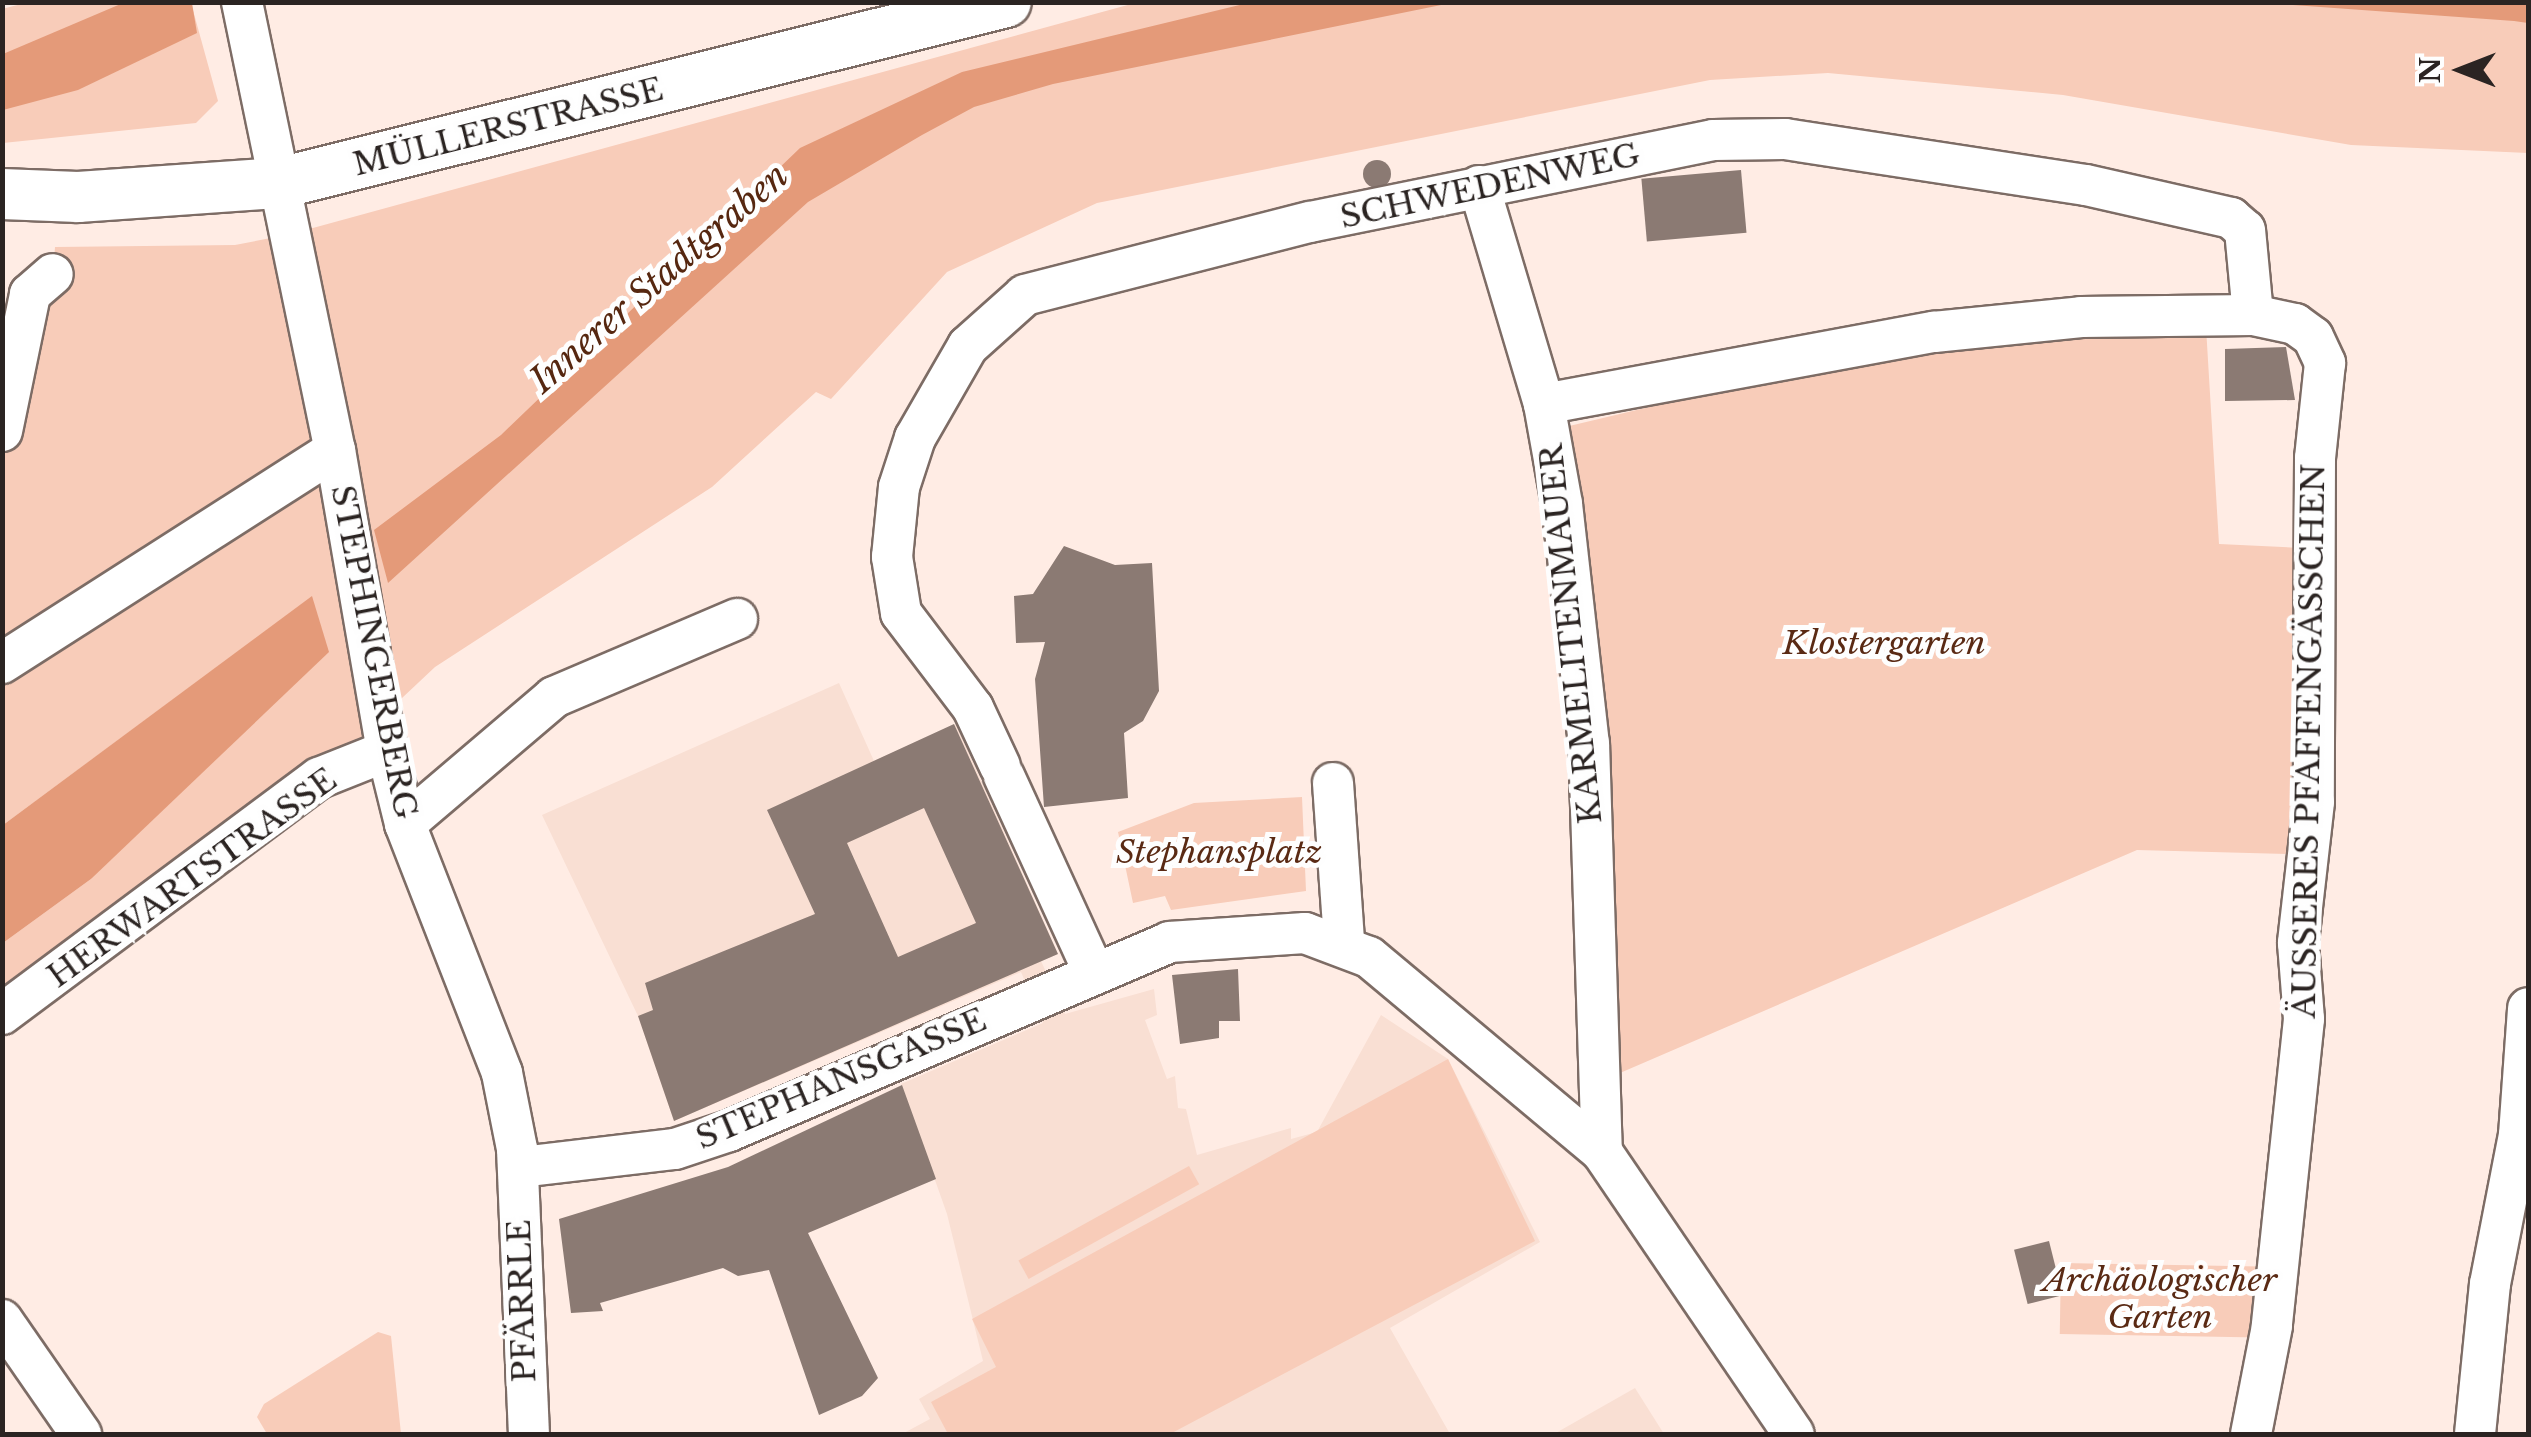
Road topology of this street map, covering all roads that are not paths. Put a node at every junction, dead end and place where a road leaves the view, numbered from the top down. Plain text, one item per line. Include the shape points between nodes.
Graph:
1 (1006, 2) edge
2 (243, 7) edge
3 (280, 182) junction
4 (1479, 186) junction
5 (2, 194) edge
6 (54, 274) dead end
7 (2253, 315) junction
8 (1544, 404) junction
9 (2, 430) edge
10 (335, 450) junction
11 (737, 619) dead end
12 (2, 664) edge
13 (386, 751) junction
14 (1333, 783) dead end
15 (406, 824) junction
16 (1344, 942) junction
17 (1094, 973) junction
18 (2528, 1008) edge
19 (2, 1014) edge
20 (1602, 1152) junction
21 (521, 1168) junction
22 (2, 1320) edge
23 (81, 1434) edge
24 (530, 1434) edge
25 (1794, 1434) edge
26 (2252, 1434) edge
27 (2475, 1434) edge

1 - 3 street, MÜLLERSTRASSE
2 - 3 street, STEPHINGERBERG
3 - 5 street, MÜLLERSTRASSE via 98,196
3 - 10 street, STEPHINGERBERG
4 - 7 street, SCHWEDENWEG via 1713,140 1786,139 2086,184 2232,218 2246,230
4 - 8 street, KARMELITENMAUER
4 - 17 street, SCHWEDENWEG via 1025,295 968,346 916,438 894,526 901,614 974,708
6 - 9 street via 30,294
7 - 8 street, ÄUSSERES PFAFFENGÄSSCHEN via 2081,317 1934,332
7 - 26 street, ÄUSSERES PFAFFENGÄSSCHEN via 2296,324 2313,337 2325,364 2315,458 2312,835 2298,943 2304,1019 2272,1326
8 - 20 street, KARMELITENMAUER via 1589,743
10 - 12 street
10 - 13 street, STEPHINGERBERG
11 - 15 street via 554,697
13 - 15 street, STEPHINGERBERG
13 - 19 street, HERWARTSTRASSE via 319,778
14 - 16 street
15 - 21 street, STEPHINGERBERG via 502,1073
16 - 17 street via 1305,933 1205,937 1169,942
16 - 20 street
17 - 21 street, STEPHANSGASSE via 730,1131 674,1149
18 - 27 street via 2519,1135 2490,1284
20 - 25 street
21 - 24 street, PFÄRRLE via 516,1233
22 - 23 street

